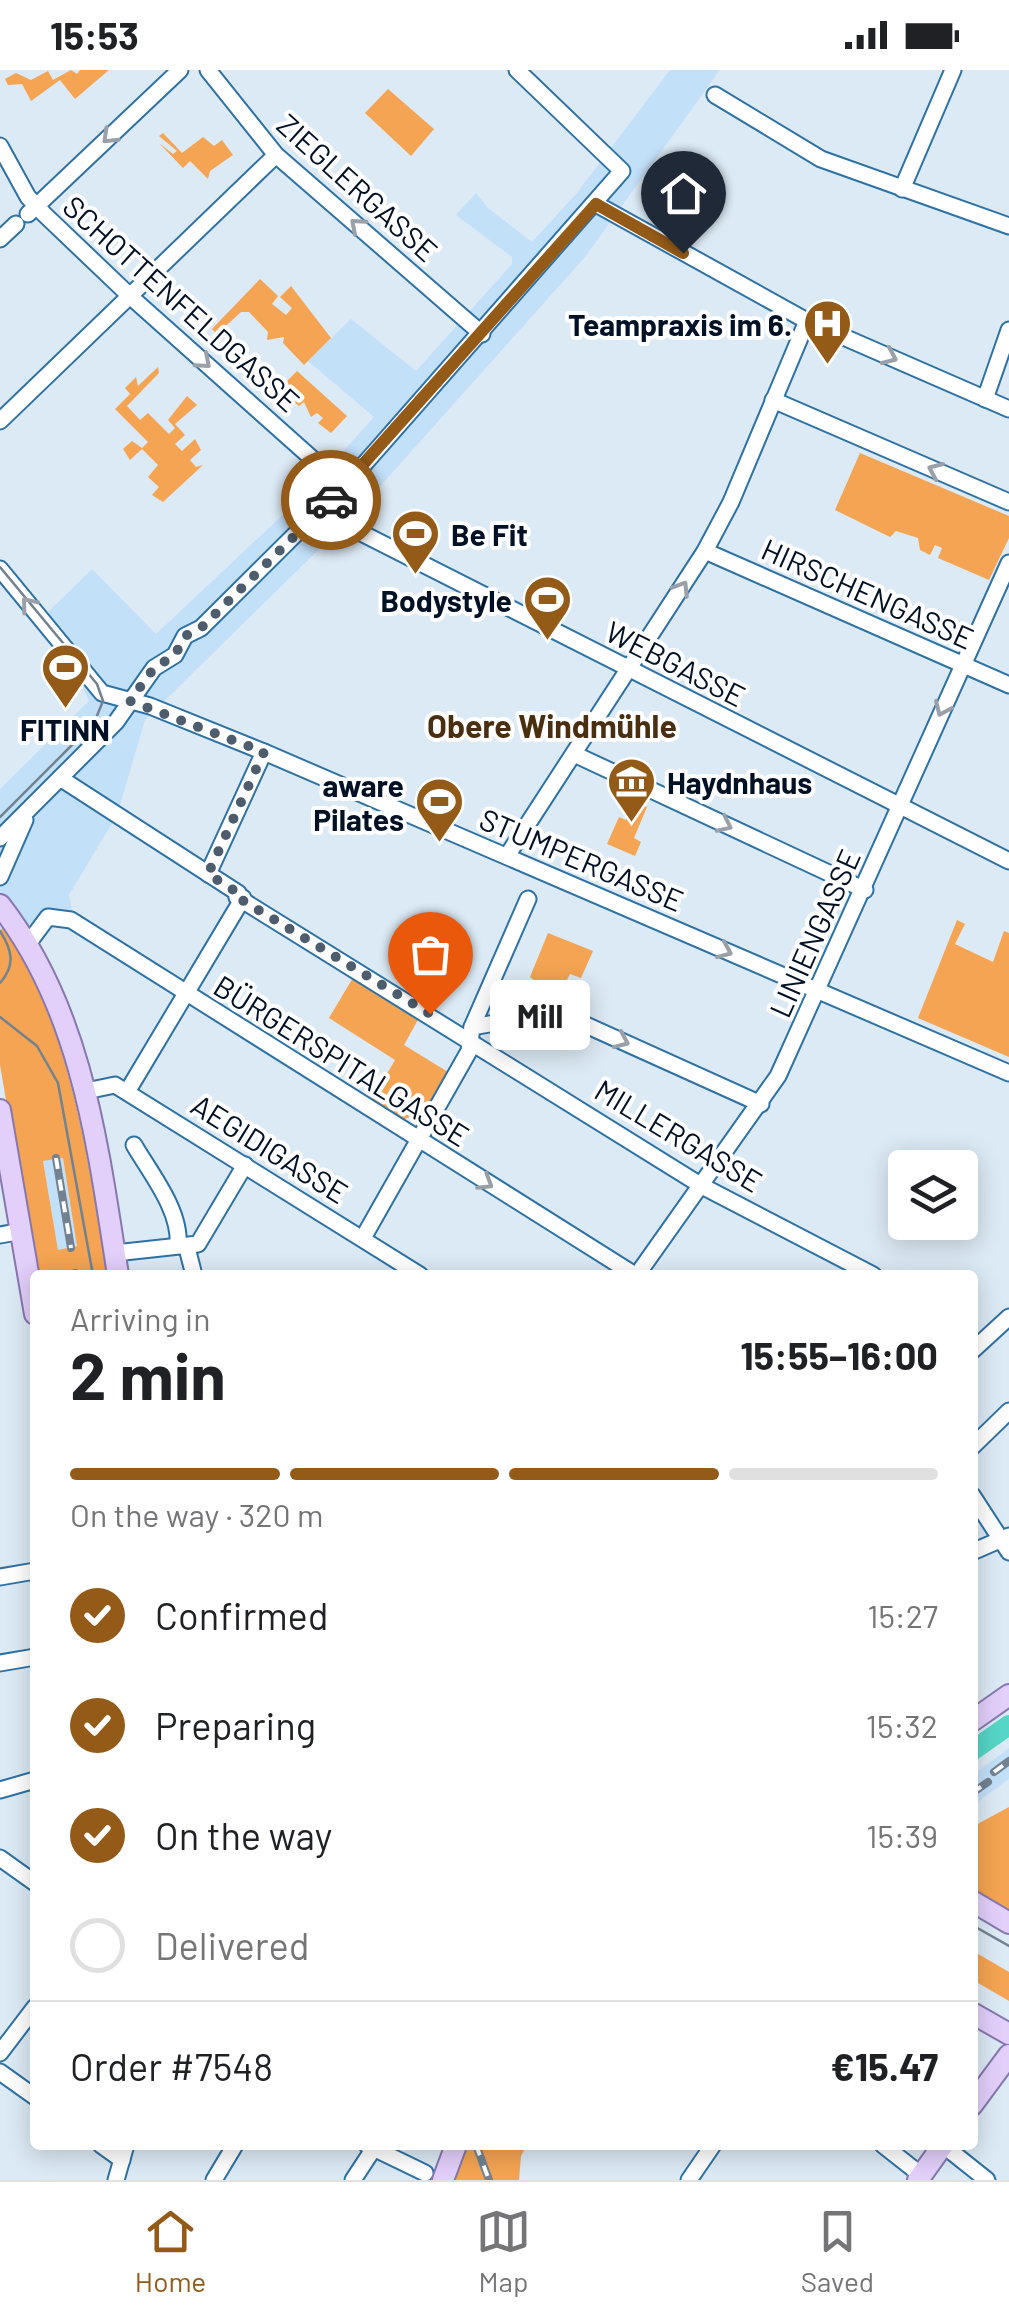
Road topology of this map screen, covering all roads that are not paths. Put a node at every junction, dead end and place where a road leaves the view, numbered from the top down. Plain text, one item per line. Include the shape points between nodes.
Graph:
1 (180, 70) edge
2 (208, 70) edge
3 (518, 70) edge
4 (953, 70) edge
5 (714, 95) dead end
6 (0, 146) edge
7 (276, 155) junction
8 (902, 188) junction
9 (596, 204) junction
10 (27, 215) junction
11 (1009, 226) edge
12 (0, 239) edge
13 (130, 297) junction
14 (807, 320) junction
15 (1009, 330) edge
16 (482, 334) junction
17 (985, 399) junction
18 (773, 400) junction
19 (1009, 409) edge
20 (0, 422) edge
21 (344, 487) junction
22 (1009, 502) edge
23 (320, 512) junction
24 (704, 551) junction
25 (1009, 564) edge
26 (0, 569) edge
27 (962, 664) junction
28 (629, 670) junction
29 (1009, 685) edge
30 (130, 701) junction
31 (264, 752) junction
32 (574, 754) junction
33 (60, 778) junction
34 (900, 806) junction
35 (31, 807) junction
36 (0, 838) edge
37 (507, 856) junction
38 (1009, 862) edge
39 (208, 874) junction
40 (0, 878) edge
41 (534, 885) junction
42 (865, 890) junction
43 (244, 898) junction
44 (0, 904) edge
45 (27, 944) junction
46 (818, 990) junction
47 (187, 994) junction
48 (471, 1033) junction
49 (1009, 1072) edge
50 (86, 1091) junction
51 (127, 1092) junction
52 (761, 1104) junction
53 (0, 1110) edge
54 (418, 1141) junction
55 (134, 1146) dead end
56 (244, 1165) junction
57 (702, 1186) junction
58 (22, 1231) junction
59 (0, 1236) edge
60 (362, 1238) junction
61 (182, 1246) junction
62 (114, 1253) junction
63 (117, 1270) edge
64 (192, 1270) edge
65 (412, 1270) edge
66 (628, 1270) edge
67 (640, 1270) edge
68 (863, 1270) edge
69 (30, 1282) edge
70 (1009, 1317) edge
71 (978, 1330) edge
72 (990, 1336) junction
73 (978, 1346) edge
74 (1009, 1410) edge
75 (978, 1440) edge
76 (978, 1503) edge
77 (1006, 1542) edge
78 (978, 1550) edge
79 (30, 1571) edge
80 (0, 1576) edge
81 (30, 1658) edge
82 (0, 1662) edge
83 (1009, 1696) edge
84 (978, 1718) edge
85 (30, 1781) edge
86 (0, 1790) edge
87 (0, 1858) edge
88 (30, 1879) edge
89 (978, 1905) edge
90 (1009, 1924) edge
91 (30, 2014) edge
92 (978, 2016) edge
93 (1009, 2034) edge
94 (0, 2053) edge
95 (1009, 2055) edge
96 (0, 2072) edge
97 (30, 2094) edge
98 (978, 2097) edge
99 (232, 2150) edge
100 (370, 2150) edge
101 (380, 2150) edge
102 (453, 2150) edge
103 (709, 2150) edge
104 (889, 2150) edge
105 (940, 2150) edge
106 (949, 2150) edge
107 (124, 2152) edge
108 (434, 2177) edge
109 (920, 2178) edge
110 (116, 2180) edge
111 (214, 2180) edge
112 (353, 2180) edge
113 (688, 2180) edge
114 (987, 2180) edge

1 -> 10 street
2 - 7 street, ZIEGLERGASSE
3 - 9 street via 622,171
4 - 8 street
5 - 8 street via 821,159
6 - 10 street, SCHOTTENFELDGASSE
7 - 13 street
16 -> 7 street, ZIEGLERGASSE
8 - 11 street
9 - 14 street
9 - 16 street
10 - 12 street
10 - 13 street, SCHOTTENFELDGASSE
13 - 20 street
13 -> 21 street, SCHOTTENFELDGASSE
14 -> 17 street
14 - 18 street
15 - 17 street
16 - 21 street
17 - 19 street
22 -> 18 street
18 - 24 street
21 - 23 street
23 - 28 street, WEBGASSE
23 - 30 street via 185,636
24 - 27 street, HIRSCHENGASSE
28 -> 24 street
25 - 27 street, LINIENGASSE
30 -> 26 street, STUMPERGASSE via 102,694
27 - 29 street, HIRSCHENGASSE
27 -> 34 street, LINIENGASSE
28 - 32 street
28 - 34 street, WEBGASSE
30 - 31 street, STUMPERGASSE
30 - 33 street
31 - 37 street, STUMPERGASSE
31 - 39 street
32 - 37 street
32 -> 42 street
33 - 35 street
33 - 39 street, MILLERGASSE
34 - 38 street, WEBGASSE
34 - 42 street, LINIENGASSE
35 - 36 street
35 - 40 street
37 - 41 street, STUMPERGASSE
39 - 43 street, MILLERGASSE
41 -> 46 street, STUMPERGASSE
41 - 48 street
42 - 46 street, LINIENGASSE
43 - 47 street
43 - 48 street, MILLERGASSE
44 - 45 main road
45 - 47 street, BÜRGERSPITALGASSE via 41,921 62,916
45 - 50 main road via 60,1012
46 - 49 street, STUMPERGASSE
46 - 52 street, LINIENGASSE
47 - 51 street
47 - 54 street, BÜRGERSPITALGASSE
48 -> 52 street via 557,1012
48 - 54 street via 469,1051
48 - 57 street, MILLERGASSE
50 - 51 street via 115,1085
50 - 62 main road
51 - 56 street, AEGIDIGASSE
52 - 57 street, LINIENGASSE
53 - 58 main road
54 - 60 street
54 -> 66 street, BÜRGERSPITALGASSE
55 - 61 street via 164,1196
56 - 60 street, AEGIDIGASSE
56 - 61 street via 198,1244
57 - 67 street, LINIENGASSE
57 - 68 street, MILLERGASSE
58 - 59 street
58 - 69 main road
60 - 65 street, AEGIDIGASSE
61 - 62 street
61 - 64 street
62 - 63 main road
70 - 72 street
71 - 72 street
72 - 73 street
74 - 75 street
76 - 77 street
77 - 78 street
79 - 80 street
81 - 82 street
83 - 84 main road
85 - 86 street
87 - 88 street
89 - 90 main road
91 - 94 street
92 - 93 main road
95 - 98 main road
96 - 97 street
99 - 111 street
100 - 112 street
101 - 108 street
102 - 108 main road
103 - 113 street
104 - 109 street
105 - 109 main road
106 - 114 street
107 - 110 street

